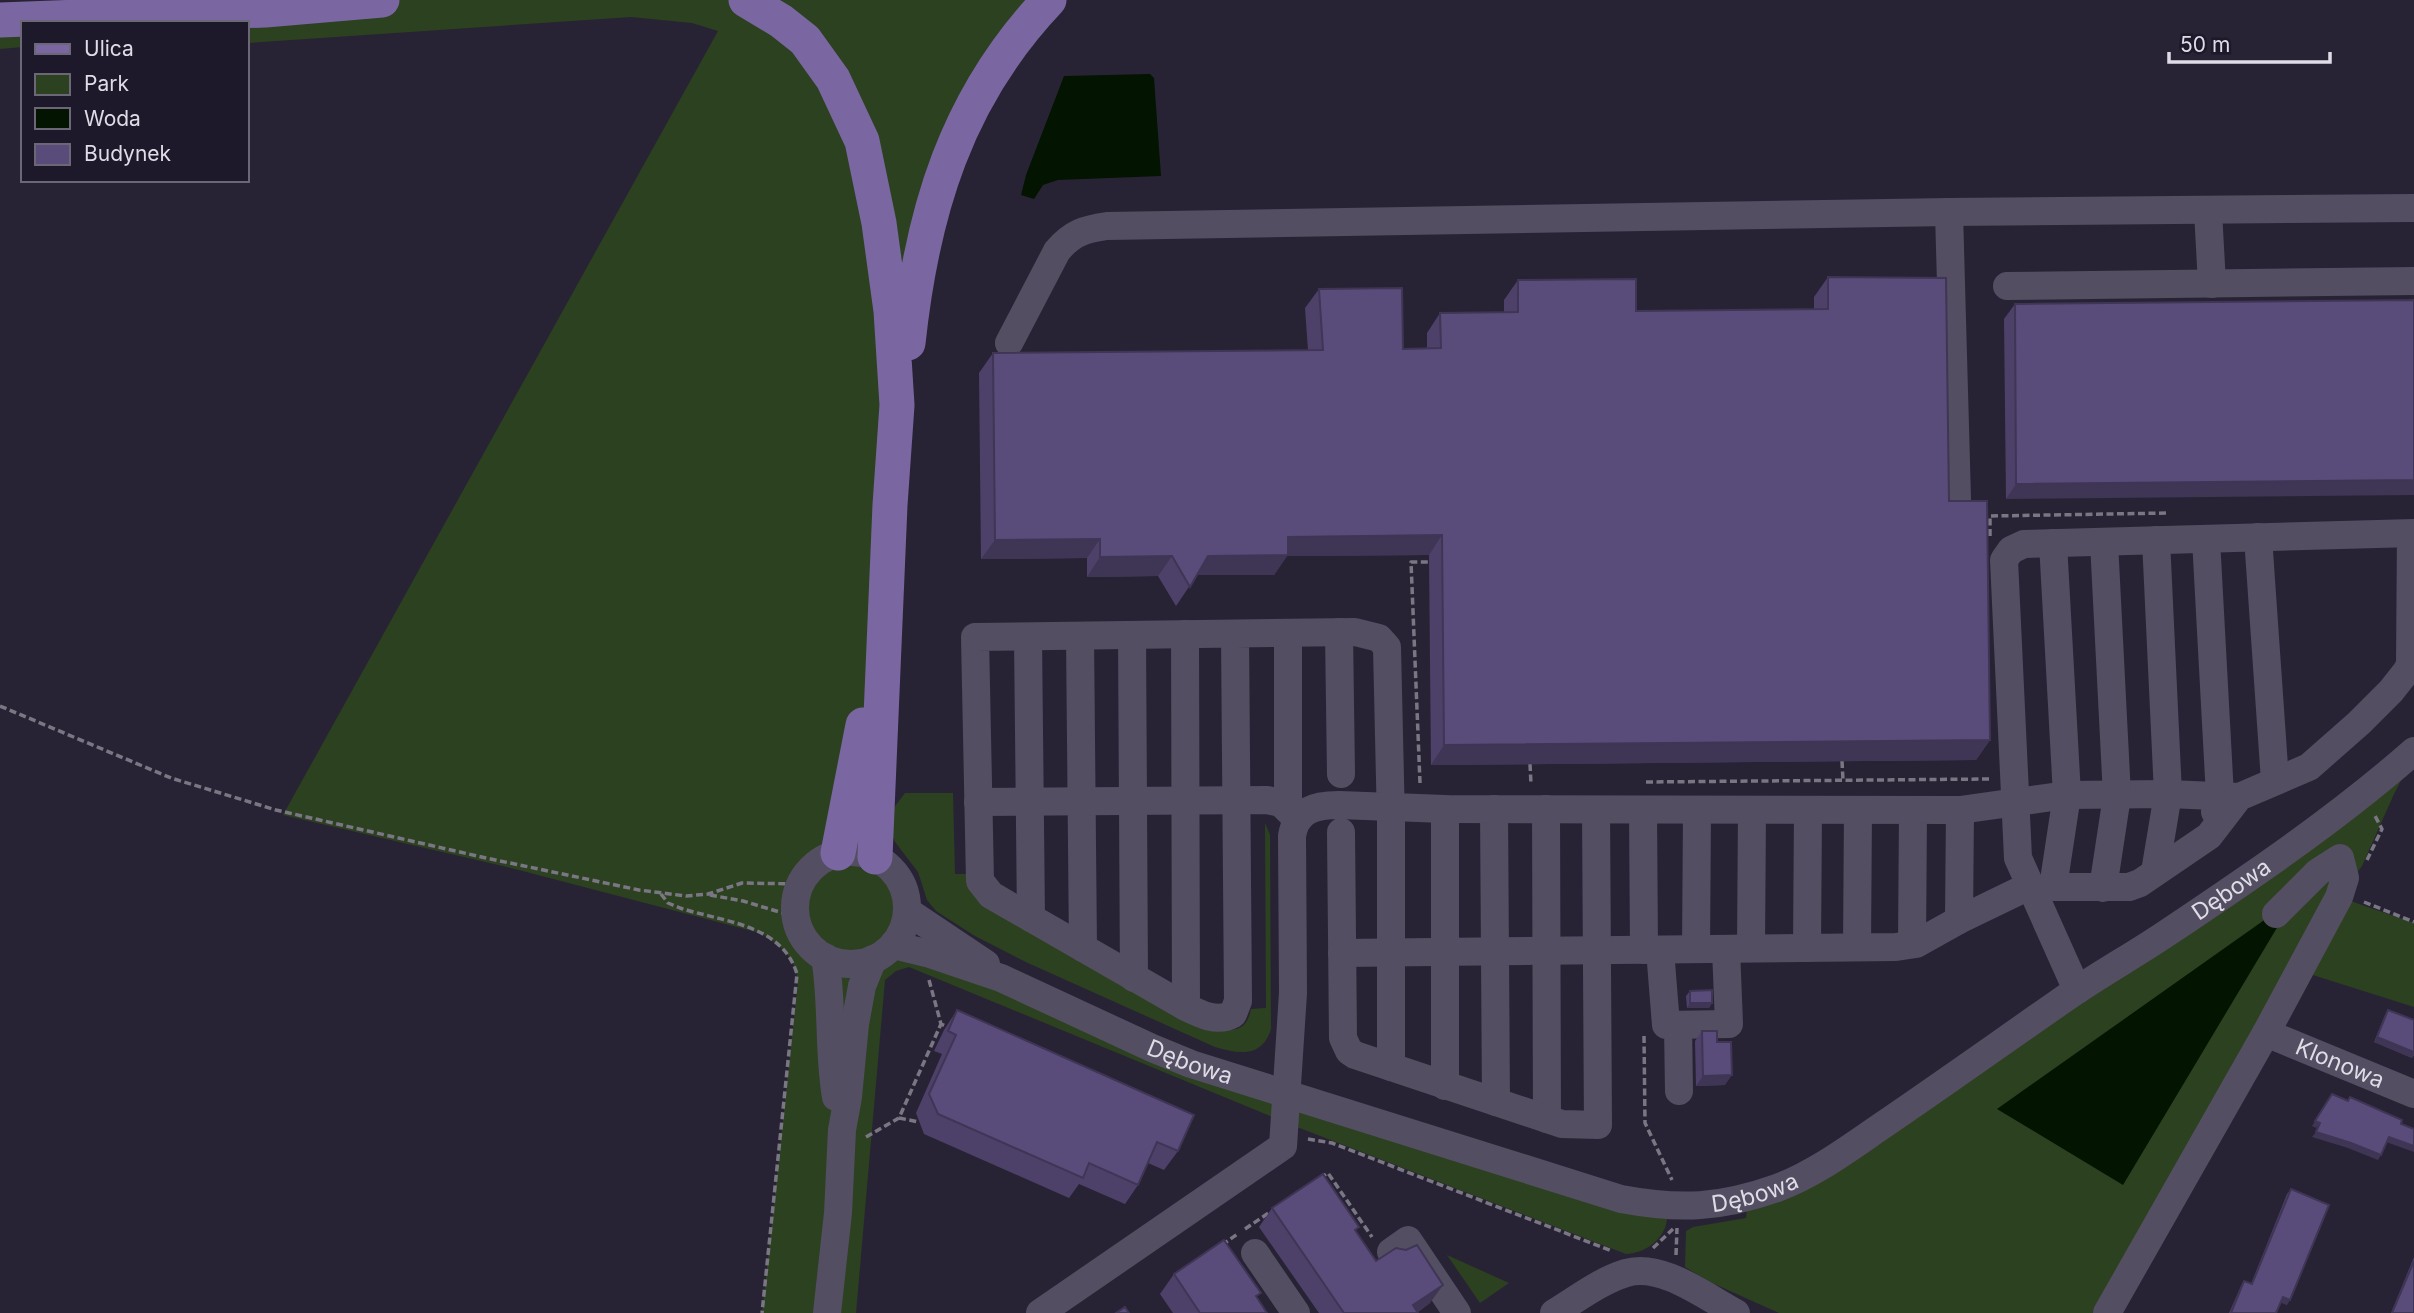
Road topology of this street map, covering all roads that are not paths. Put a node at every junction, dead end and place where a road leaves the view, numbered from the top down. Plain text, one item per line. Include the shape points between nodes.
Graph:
1 (167, 0) edge
2 (382, 0) edge
3 (746, 0) edge
4 (1049, 0) edge
5 (45, 19) junction
6 (0, 20) edge
7 (2414, 208) edge
8 (2208, 211) junction
9 (1949, 212) junction
10 (2414, 281) edge
11 (2212, 284) junction
12 (2007, 286) dead end
13 (1009, 343) dead end
14 (897, 405) junction
15 (1957, 499) edge
16 (2412, 533) edge
17 (2258, 537) junction
18 (2206, 539) junction
19 (2156, 540) junction
20 (2104, 542) junction
21 (2053, 543) junction
22 (1339, 632) junction
23 (1288, 633) junction
24 (1185, 634) junction
25 (1235, 634) junction
26 (1132, 635) junction
27 (1080, 636) junction
28 (1028, 637) junction
29 (883, 647) junction
30 (2412, 661) edge
31 (2414, 751) edge
32 (1341, 774) dead end
33 (2275, 781) junction
34 (2015, 790) junction
35 (2168, 794) junction
36 (2067, 795) junction
37 (2116, 796) junction
38 (1545, 797) junction
39 (2229, 797) junction
40 (1186, 800) junction
41 (1236, 800) junction
42 (1081, 801) junction
43 (1135, 801) junction
44 (978, 802) junction
45 (1031, 802) junction
46 (1390, 806) junction
47 (1445, 809) junction
48 (1494, 809) junction
49 (1596, 810) junction
50 (1643, 810) junction
51 (1752, 810) junction
52 (1808, 810) junction
53 (1858, 810) junction
54 (1913, 810) junction
55 (1960, 810) junction
56 (1697, 811) junction
57 (1293, 814) junction
58 (1341, 832) dead end
59 (838, 853) junction
60 (875, 857) junction
61 (2155, 872) junction
62 (2029, 886) junction
63 (2104, 888) junction
64 (907, 911) junction
65 (2276, 914) dead end
66 (1031, 918) junction
67 (1959, 920) junction
68 (1912, 944) junction
69 (1857, 947) junction
70 (1083, 948) junction
71 (1739, 948) junction
72 (1807, 948) junction
73 (1696, 949) junction
74 (1597, 950) junction
75 (1652, 950) junction
76 (1546, 951) junction
77 (883, 952) junction
78 (1445, 952) junction
79 (1495, 952) junction
80 (1342, 953) junction
81 (1391, 953) junction
82 (824, 957) junction
83 (1001, 978) junction
84 (1134, 978) junction
85 (2077, 990) junction
86 (1186, 1007) junction
87 (1671, 1016) junction
88 (2266, 1033) junction
89 (1391, 1068) junction
90 (1445, 1086) junction
91 (1679, 1091) dead end
92 (2414, 1094) edge
93 (1288, 1095) junction
94 (1496, 1102) junction
95 (1547, 1119) junction
96 (853, 1134) junction
97 (1385, 1249) road end
98 (1255, 1253) dead end
99 (827, 1313) edge
100 (1040, 1313) edge
101 (1296, 1313) edge
102 (1457, 1313) edge
103 (1554, 1313) edge
104 (1736, 1313) edge
105 (2107, 1313) edge

1 - 5 main road
2 - 5 main road
3 - 14 main road via 781,21 814,51 839,89 859,133 881,234
4 - 14 main road via 989,78 948,162 925,232
5 - 6 main road
7 - 8 street
8 - 9 street
8 - 11 street
9 - 13 street via 1107,226 1082,230 1066,240
9 - 15 street
10 - 11 street
11 - 12 street
14 - 29 main road
16 - 17 street
16 - 30 street
17 - 18 street
17 - 33 street
18 - 19 street
18 - 39 street
19 - 20 street
19 - 35 street
20 - 21 street
20 - 37 street
21 - 34 street via 2024,544 2004,560
21 - 36 street
22 - 23 street
22 - 32 street
22 - 46 street via 1369,634 1387,647
23 - 25 street
23 - 57 street
24 - 25 street
24 - 26 street
24 - 40 street
25 - 41 street
26 - 27 street
26 - 43 street
27 - 28 street
27 - 42 street
28 - 44 street via 975,637
28 - 45 street
29 - 59 main road via 869,694
29 - 60 main road
30 - 33 street via 2375,707 2309,767
31 - 85 street, Dębowa via 2363,794 2166,934
33 - 39 street
34 - 36 street
34 - 55 street
34 - 62 street via 2018,858
35 - 37 street
35 - 39 street
35 - 61 street
36 - 37 street
36 - 63 street via 2053,887
37 - 63 street
38 - 48 street
38 - 49 street
38 - 76 street
39 - 61 street via 2209,836
40 - 41 street
40 - 43 street
40 - 86 street
41 - 57 street via 1281,803
41 - 86 street via 1237,1009 1220,1018
42 - 43 street
42 - 45 street
42 - 70 street
43 - 84 street
44 - 45 street
44 - 66 street via 980,881 991,895
45 - 66 street
46 - 47 street
46 - 57 street via 1322,805
46 - 81 street
47 - 48 street
47 - 78 street
48 - 79 street
49 - 50 street
49 - 74 street
50 - 56 street
50 - 75 street
51 - 52 street
51 - 56 street
51 - 71 street
52 - 53 street
52 - 72 street
53 - 54 street
53 - 69 street
54 - 55 street
54 - 68 street
55 - 67 street
56 - 73 street
57 - 93 street
58 - 80 street
59 - 60 street
59 - 82 street via 810,870 796,901 801,933
60 - 64 street via 900,879
61 - 63 street via 2129,887
62 - 67 street
62 - 85 street
64 - 77 street via 903,930
64 - 83 street, Dębowa via 980,958
65 - 88 street via 2318,872 2342,876
66 - 70 street
67 - 68 street
68 - 69 street
69 - 72 street
70 - 84 street
71 - 72 street
71 - 73 street
71 - 87 street via 1729,1024
73 - 75 street
74 - 75 street
74 - 76 street
74 - 95 street via 1598,1125
75 - 87 street
76 - 79 street
76 - 95 street
77 - 82 street via 848,963
77 - 83 street, Dębowa via 930,954
77 - 96 street via 858,1002 848,1097
78 - 79 street
78 - 81 street
78 - 90 street
79 - 94 street
80 - 81 street
80 - 89 street via 1345,1045 1355,1055
81 - 89 street
82 - 96 street via 832,1074
83 - 93 street, Dębowa via 1191,1064
84 - 86 street
85 - 93 street, Dębowa via 1804,1176 1719,1205 1652,1205 1596,1192
87 - 91 street
88 - 92 street, Klonowa
88 - 105 street
89 - 90 street
90 - 94 street
93 - 100 street via 1283,1146
94 - 95 street
96 - 99 street
97 - 102 street via 1408,1240
98 - 101 street
103 - 104 street via 1628,1272 1650,1272 1680,1281

